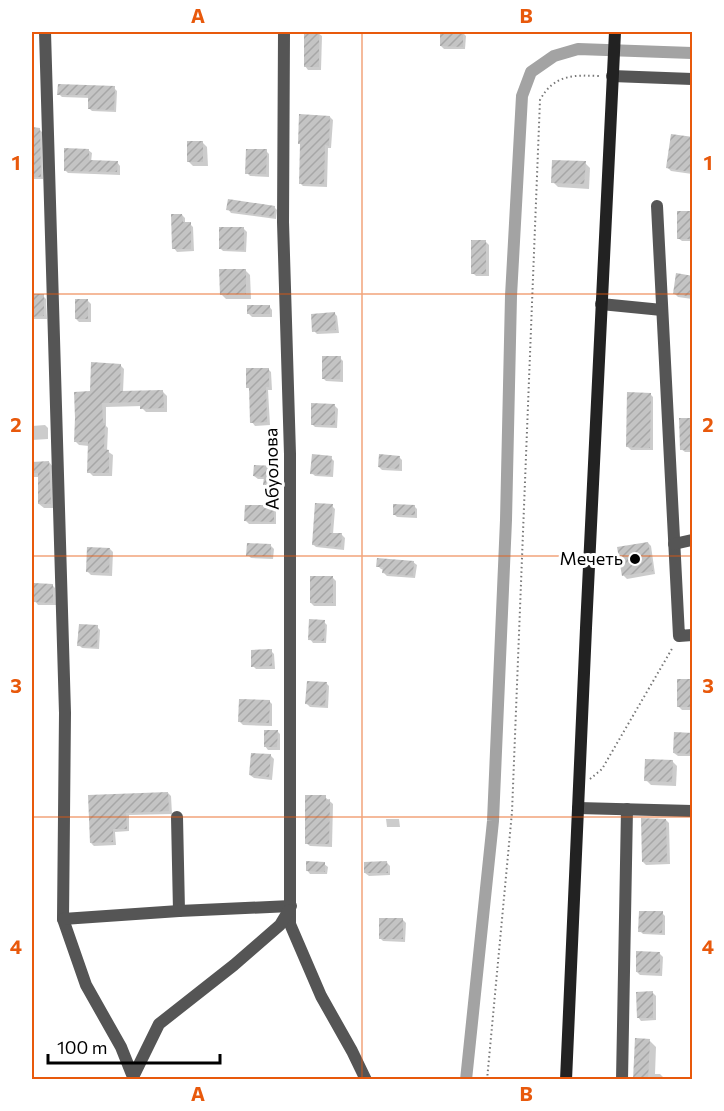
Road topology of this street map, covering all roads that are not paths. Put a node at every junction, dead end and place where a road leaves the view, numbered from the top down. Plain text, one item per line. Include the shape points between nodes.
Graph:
1 (45, 32) edge
2 (284, 32) edge
3 (615, 32) edge
4 (612, 76) junction
5 (693, 78) edge
6 (657, 206) dead end
7 (601, 304) junction
8 (662, 310) junction
9 (693, 540) edge
10 (674, 544) junction
11 (693, 635) edge
12 (578, 808) junction
13 (627, 809) junction
14 (693, 811) edge
15 (177, 817) dead end
16 (291, 906) junction
17 (179, 911) junction
18 (63, 919) junction
19 (133, 1078) edge
20 (366, 1080) edge
21 (566, 1080) edge
22 (622, 1080) edge

1 - 18 street via 65,713
2 - 16 street, Абуолова
3 - 4 main road
4 - 5 street
4 - 7 main road
6 - 8 street
7 - 8 street
7 - 12 main road
8 - 10 street
9 - 10 street
10 - 11 street via 679,636
12 - 13 street
12 - 21 main road
13 - 14 street
13 - 22 street
15 - 17 street
16 - 17 street
16 - 19 street via 280,925 159,1024
16 - 20 street, Абуолова via 290,924 321,996
17 - 18 street
18 - 19 street via 86,985 121,1047

